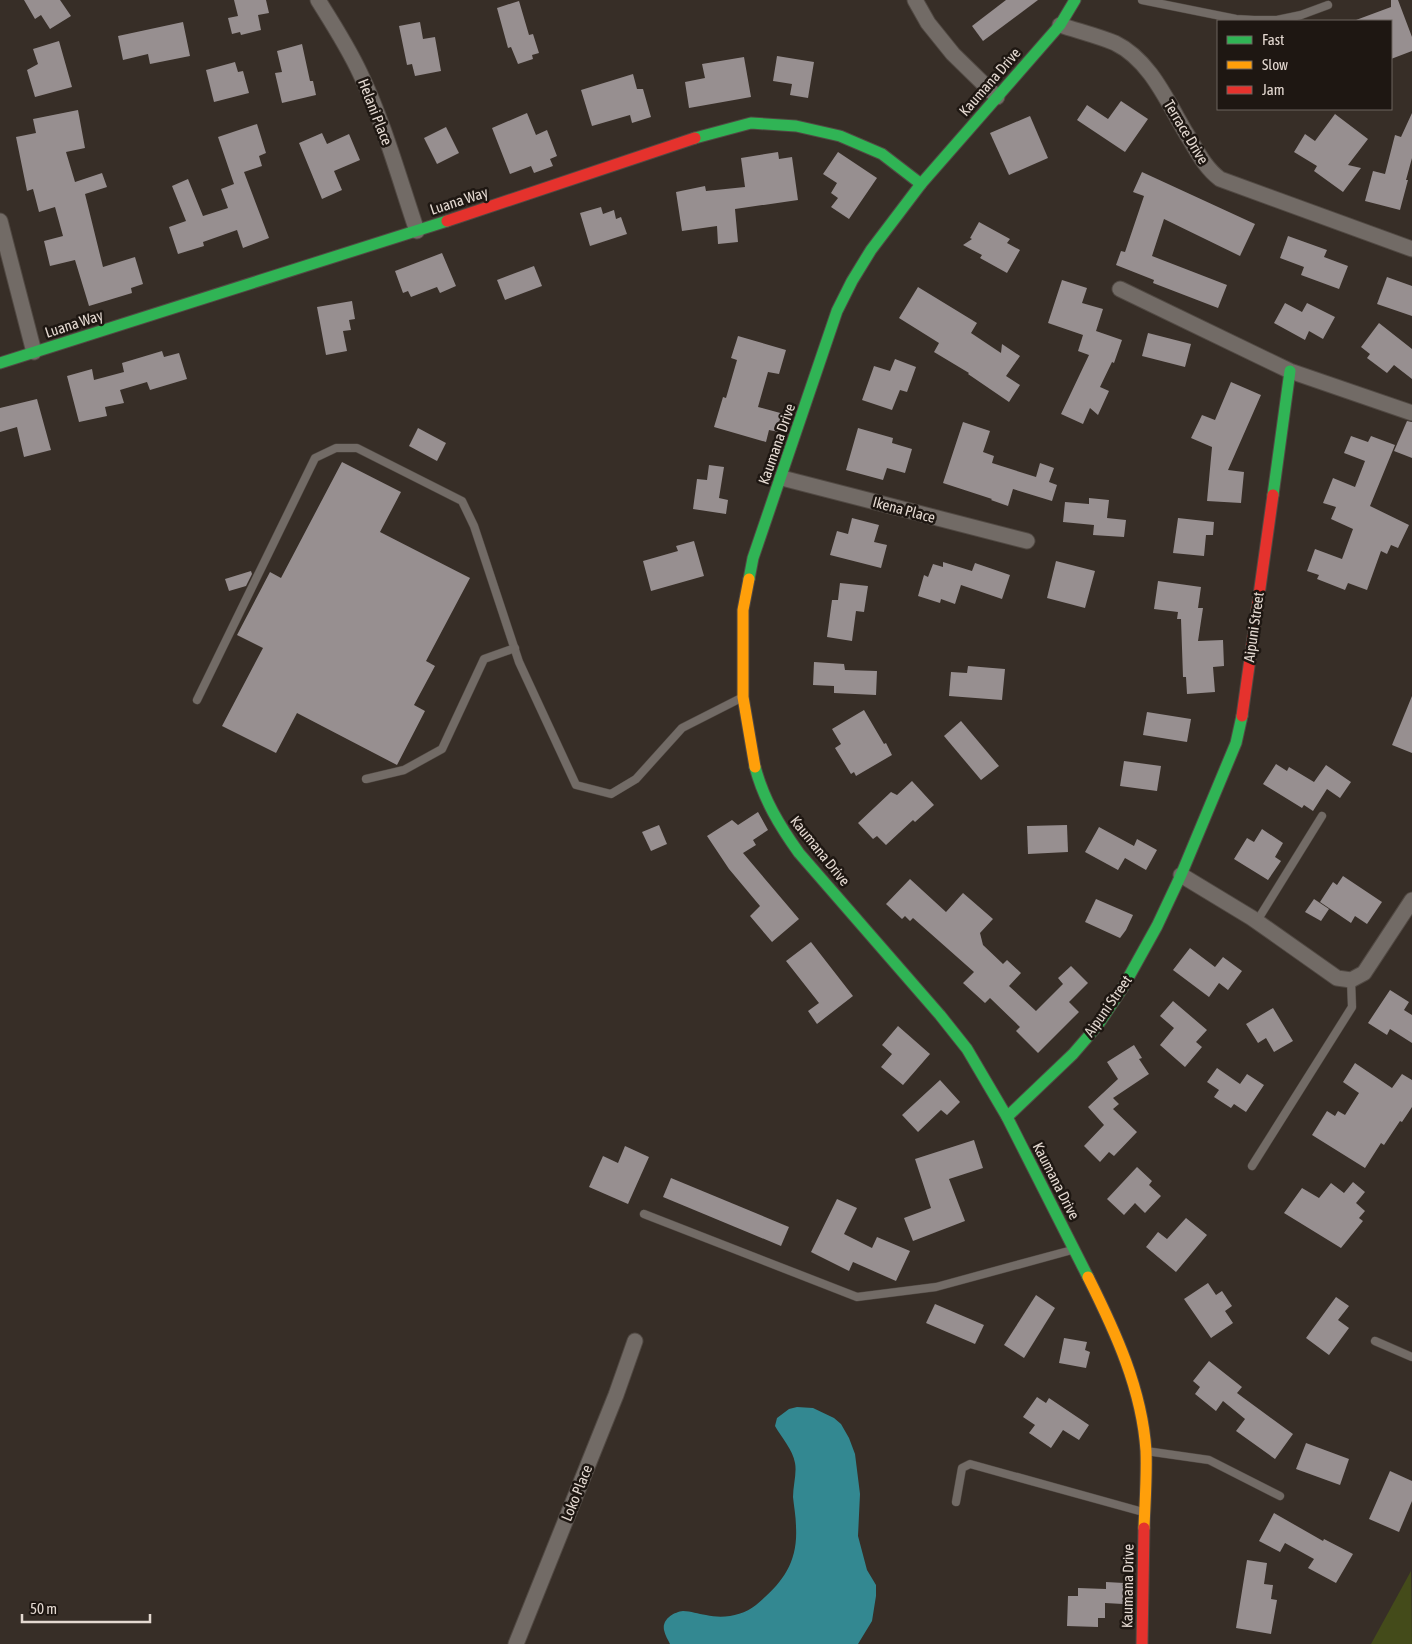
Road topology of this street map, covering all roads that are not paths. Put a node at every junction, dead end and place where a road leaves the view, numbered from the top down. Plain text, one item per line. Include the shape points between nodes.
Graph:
1 (318, 0) edge
2 (915, 0) edge
3 (1075, 0) edge
4 (1142, 0) edge
5 (1328, 5) dead end
6 (1060, 25) junction
7 (997, 97) junction
8 (921, 184) junction
9 (0, 221) edge
10 (417, 231) junction
11 (1412, 249) edge
12 (1120, 289) dead end
13 (34, 352) junction
14 (0, 363) edge
15 (1290, 371) junction
16 (1412, 413) edge
17 (782, 478) junction
18 (1027, 541) dead end
19 (514, 648) junction
20 (743, 697) junction
21 (197, 700) dead end
22 (366, 779) dead end
23 (1322, 816) dead end
24 (1182, 875) junction
25 (1412, 900) edge
26 (1257, 921) junction
27 (1351, 980) junction
28 (1007, 1117) junction
29 (1252, 1166) dead end
30 (644, 1214) dead end
31 (1074, 1250) junction
32 (1374, 1340) dead end
33 (635, 1341) dead end
34 (1412, 1357) edge
35 (1146, 1452) junction
36 (1280, 1496) dead end
37 (956, 1502) dead end
38 (1145, 1513) junction
39 (516, 1644) edge
40 (1142, 1644) edge

1 - 10 street, Helani Place via 361,74
2 - 7 street via 928,23 953,54
3 - 6 street, Kaumana Drive
4 - 5 lane via 1254,20 1277,20
6 - 7 street, Kaumana Drive
6 - 11 street, Terrace Drive via 1115,44 1143,64 1205,165 1220,179
7 - 8 street, Kaumana Drive
8 - 10 street, Luana Way via 882,154 840,136 796,126 751,122
8 - 17 street, Kaumana Drive via 852,281 838,312
9 - 13 street
10 - 13 street, Luana Way
12 - 15 street
13 - 14 street, Luana Way
15 - 16 street
15 - 24 street, Aipuni Street via 1243,711 1236,743
17 - 18 street, Ikena Place
17 - 20 street, Kaumana Drive via 754,558 744,610
19 - 20 lane via 576,785 611,794 636,779 682,728
19 - 21 lane via 474,526 462,500 357,448 336,448 315,458
19 - 22 lane via 484,659 442,749 404,770
20 - 28 street, Kaumana Drive via 756,768 765,798 780,827 940,1016 987,1082
23 - 26 lane
24 - 26 street
24 - 28 street, Aipuni Street via 1122,989 1098,1025 1073,1054
25 - 27 street via 1364,973
26 - 27 street via 1337,978
27 - 29 lane via 1352,1007
28 - 31 street, Kaumana Drive
30 - 31 lane via 857,1297 936,1286
31 - 35 street, Kaumana Drive via 1104,1309 1130,1373 1141,1411
32 - 34 lane
33 - 39 street, Loko Place
35 - 36 lane via 1209,1460
35 - 38 street, Kaumana Drive
37 - 38 lane via 962,1468 970,1464
38 - 40 street, Kaumana Drive

